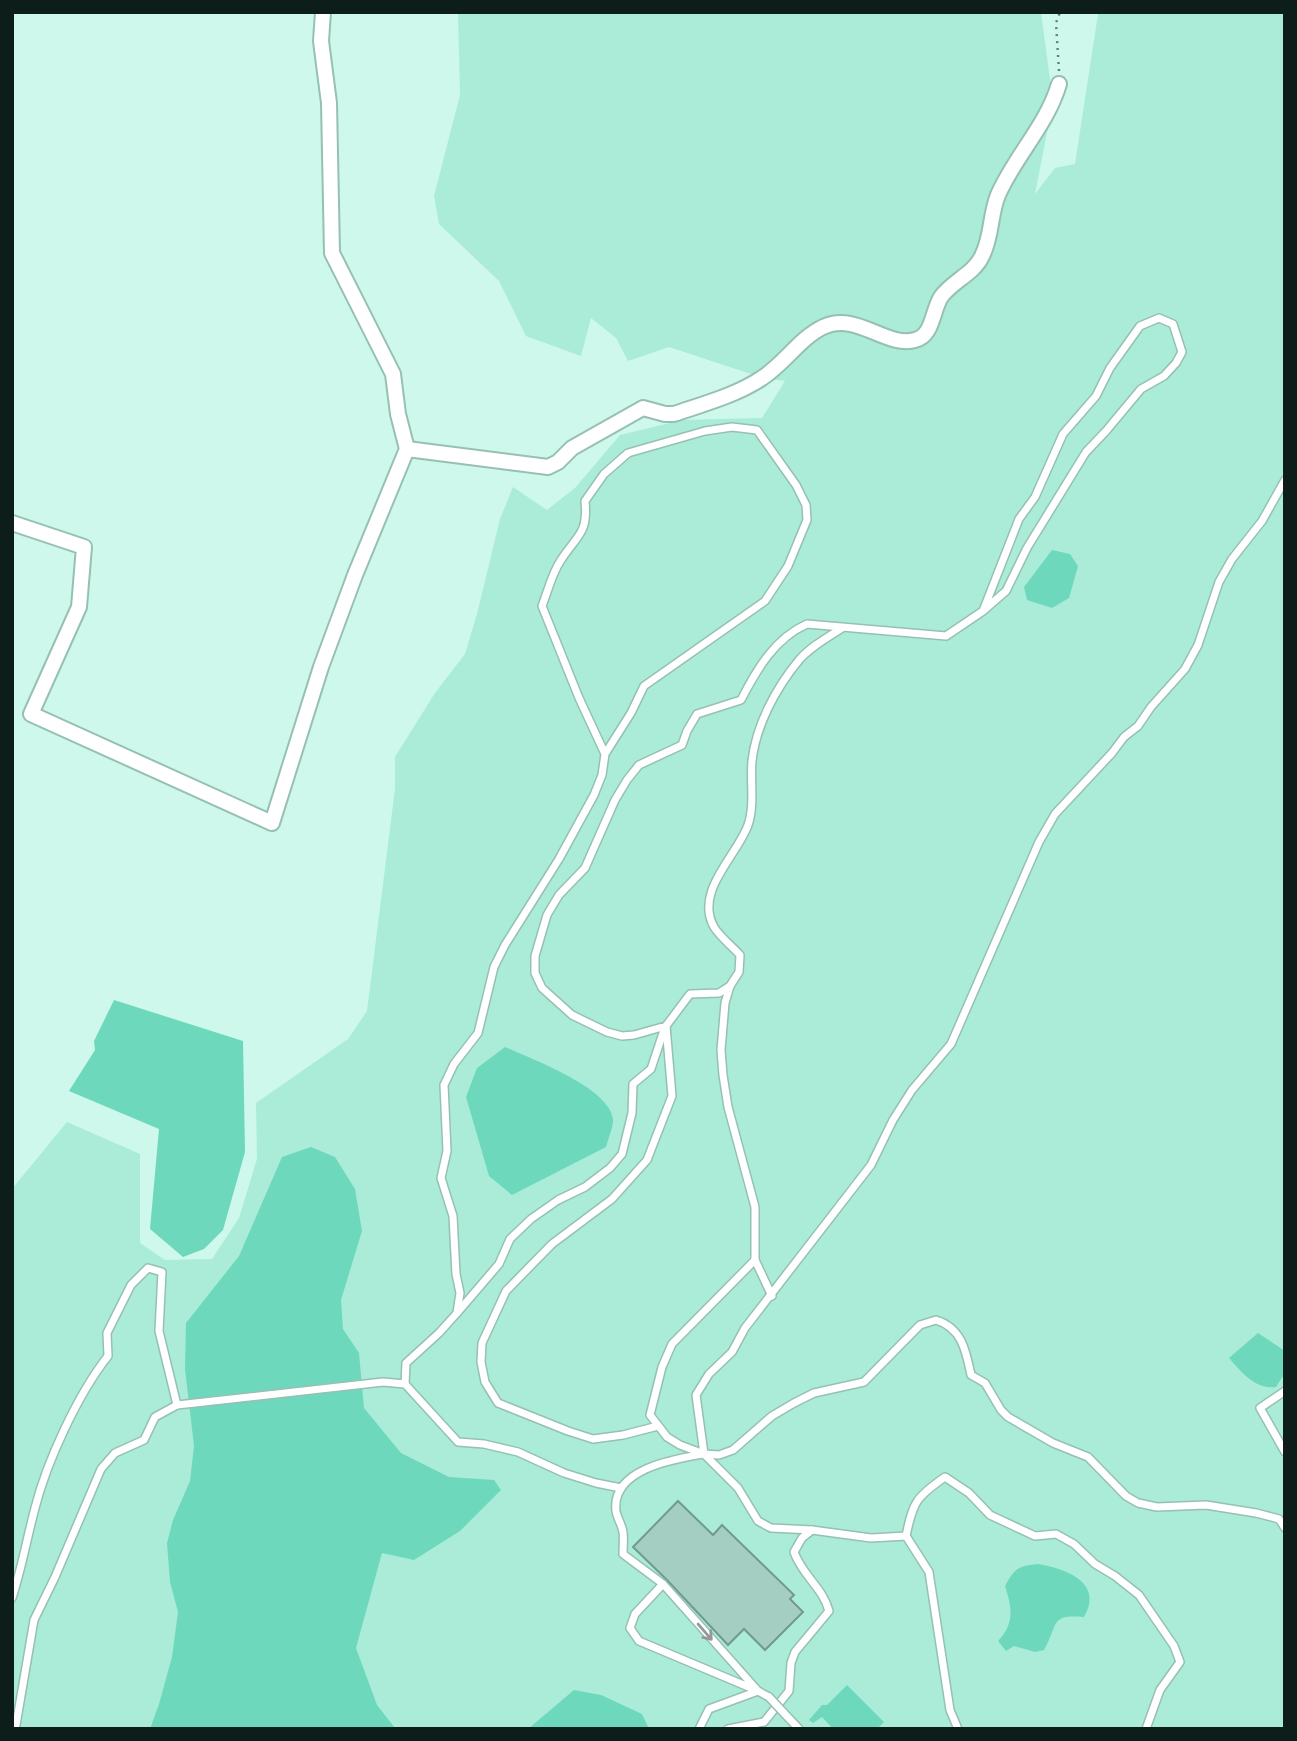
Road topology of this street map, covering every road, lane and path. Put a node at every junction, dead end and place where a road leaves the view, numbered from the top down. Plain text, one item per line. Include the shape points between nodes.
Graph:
1 (323, 12) edge
2 (1060, 12) edge
3 (1059, 84) joint
4 (407, 449) junction
5 (1285, 480) edge
6 (12, 523) edge
7 (984, 611) junction
8 (842, 628) junction
9 (606, 754) junction
10 (730, 986) junction
11 (666, 1026) junction
12 (754, 1260) junction
13 (772, 1296) junction
14 (457, 1313) junction
15 (405, 1384) junction
16 (1285, 1391) edge
17 (177, 1405) junction
18 (659, 1426) junction
19 (1285, 1452) edge
20 (704, 1454) junction
21 (621, 1488) junction
22 (1285, 1528) edge
23 (812, 1530) junction
24 (906, 1535) junction
25 (661, 1582) junction
26 (12, 1598) edge
27 (758, 1691) junction
28 (13, 1729) edge
29 (699, 1729) edge
30 (728, 1729) edge
31 (799, 1729) edge
32 (958, 1729) edge
33 (1146, 1729) edge

1 - 4 street via 321,41 330,103 332,253 393,374
2 - 3 path via 1056,23
3 - 4 street via 997,197 983,256 940,299 920,338 906,342 841,322 824,326 760,380 674,414 643,408 548,467
4 - 6 street via 321,667 272,823 32,714 79,607 84,547
5 - 13 lane via 1219,582 1185,669 1055,814 1038,842 951,1044 912,1090 871,1165
7 - 7 lane via 1019,519 1035,497 1063,434 1096,396 1140,327 1159,318 1173,324 1182,352 1176,363 1141,389 1086,452 1006,591
7 - 8 lane via 946,636
8 - 10 lane via 800,659 764,715 752,762 749,823 711,897 709,913 715,928 740,955
8 - 11 lane via 807,624 790,631 764,659 741,699 697,714 682,745 639,765 615,800 585,868 547,915 535,956 535,973 542,988 572,1015 607,1032 634,1035
9 - 9 lane via 542,606 560,561 587,521 585,501 604,474 628,453 705,431 757,430 806,505 807,520 788,566 765,601 645,686
9 - 14 lane via 594,795 494,967 478,1033 444,1085 447,1151 441,1178 453,1216 460,1293
10 - 11 lane via 719,993 690,994
10 - 12 lane via 721,1050 723,1076 755,1207
11 - 14 lane via 651,1069 633,1084 632,1113 622,1154 585,1187 558,1200 517,1232 499,1264
11 - 18 lane via 672,1096 647,1160 612,1199 552,1244 506,1291 482,1343 481,1362 485,1382 498,1402 556,1427 593,1440
12 - 13 lane
12 - 18 lane via 672,1344 650,1415
13 - 20 lane via 696,1395
14 - 15 lane via 406,1363
15 - 17 lane via 383,1382
15 - 21 lane via 458,1442 518,1452 564,1473
16 - 19 lane via 1260,1408
17 - 26 lane via 159,1331 162,1272 148,1268 131,1285 107,1333 108,1356 54,1454
17 - 28 lane via 155,1417 144,1440 115,1453 101,1469 34,1620
18 - 20 lane via 667,1437
20 - 21 lane via 662,1461
20 - 22 lane via 733,1450 772,1416 814,1393 864,1382 920,1325 936,1321 955,1330 971,1375 985,1383 1001,1410 1053,1443 1088,1457 1126,1496 1157,1507 1206,1506 1256,1513 1279,1519
20 - 23 lane via 738,1488 758,1521 771,1528
21 - 25 lane via 615,1510 623,1532 623,1554
23 - 24 lane via 871,1538
23 - 30 lane via 794,1552 798,1564 826,1598 828,1611 795,1652 789,1691 764,1722
24 - 32 lane via 929,1572 950,1710
24 - 33 lane via 913,1506 945,1477 970,1493 990,1516 1035,1536 1056,1534 1139,1595 1180,1662 1160,1690
25 -> 27 lane
25 - 27 lane via 635,1614 630,1628 639,1641
27 - 29 lane via 709,1709
27 - 31 lane, bridge

